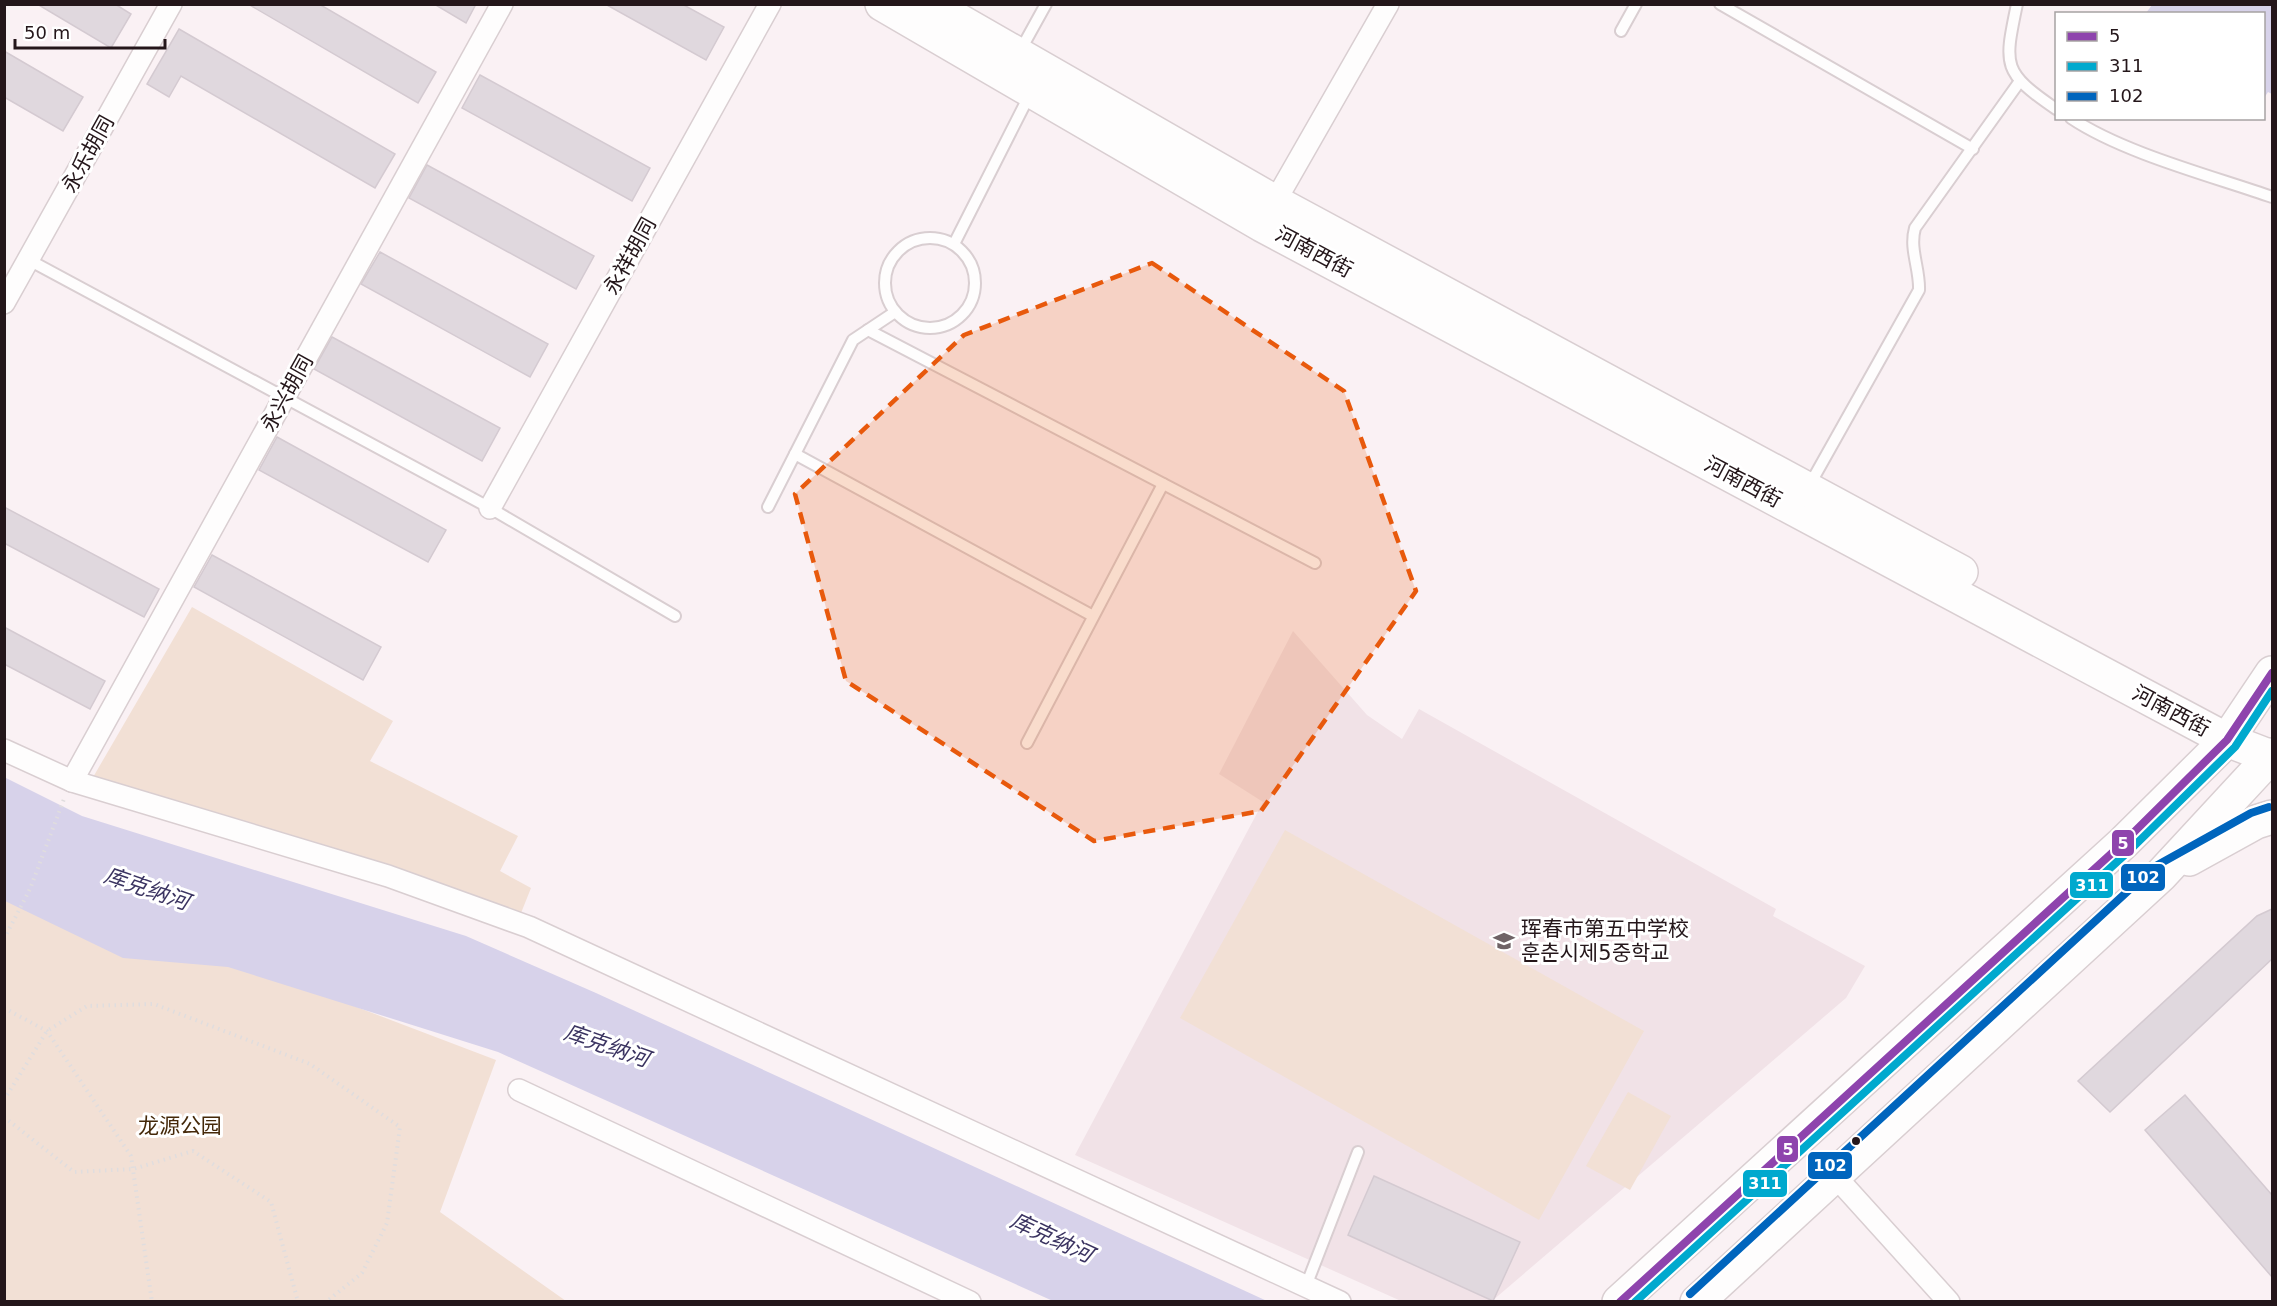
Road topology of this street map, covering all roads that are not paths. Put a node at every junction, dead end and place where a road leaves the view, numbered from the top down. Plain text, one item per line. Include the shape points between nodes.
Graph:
1 (171, 4) edge
2 (502, 4) edge
3 (770, 4) edge
4 (882, 4) edge
5 (930, 4) edge
6 (1046, 4) edge
7 (1388, 4) edge
8 (1636, 4) edge
9 (1720, 4) edge
10 (2017, 4) edge
11 (1621, 31) dead end
12 (1018, 55) junction
13 (2020, 81) junction
14 (1031, 91) junction
15 (2055, 108) edge
16 (2074, 120) edge
17 (1973, 149) junction
18 (2272, 197) edge
19 (1268, 213) junction
20 (954, 244) junction
21 (29, 260) junction
22 (4, 303) edge
23 (895, 312) junction
24 (868, 330) junction
25 (285, 397) junction
26 (795, 454) junction
27 (1163, 484) junction
28 (1808, 489) junction
29 (768, 507) dead end
30 (490, 508) junction
31 (1316, 563) dead end
32 (675, 615) dead end
33 (1093, 616) junction
34 (2272, 673) edge
35 (2233, 732) junction
36 (1027, 742) dead end
37 (4, 750) edge
38 (2272, 756) edge
39 (68, 790) junction
40 (2272, 817) edge
41 (2161, 875) junction
42 (519, 1090) dead end
43 (1358, 1152) dead end
44 (1835, 1176) junction
45 (1306, 1286) junction
46 (970, 1302) edge
47 (1340, 1302) edge
48 (1619, 1302) edge
49 (1697, 1302) edge
50 (1949, 1302) edge

1 - 21 street, 永乐胡同
2 - 25 street, 永兴胡同
3 - 30 street, 永祥胡同
4 - 14 main road, 河南西街
5 - 12 main road, 河南西街
6 - 12 lane
7 - 19 street
8 - 11 lane
9 - 17 lane
10 - 13 lane via 2007,53
12 - 19 main road, 河南西街
13 - 15 lane
13 - 17 lane
14 - 19 main road, 河南西街
14 - 20 lane
16 - 18 lane via 2086,129 2161,159
17 - 28 lane via 1915,228 1912,240 1919,290
19 - 28 main road, 河南西街
19 - 35 main road, 河南西街
20 - 23 lane via 931,237 917,239 893,256 884,283
20 - 23 lane via 968,258 976,285 964,314 952,324 929,328 907,322
21 - 22 street, 永乐胡同
21 - 25 lane
23 - 24 lane
24 - 26 lane via 853,340
24 - 27 lane
25 - 30 lane
25 - 39 street, 永兴胡同
26 - 29 lane
26 - 33 lane
27 - 31 lane
27 - 33 lane
28 - 35 main road, 河南西街
30 - 32 lane
33 - 36 lane
34 - 35 main road
35 - 38 main road, 河南西街
35 - 48 main road via 2122,843
37 - 39 street
38 - 41 main road
39 - 45 street via 388,876 529,927
40 - 41 main road
41 - 44 main road
42 - 46 street
43 - 45 lane
44 - 49 main road
44 - 50 street
45 - 47 street

